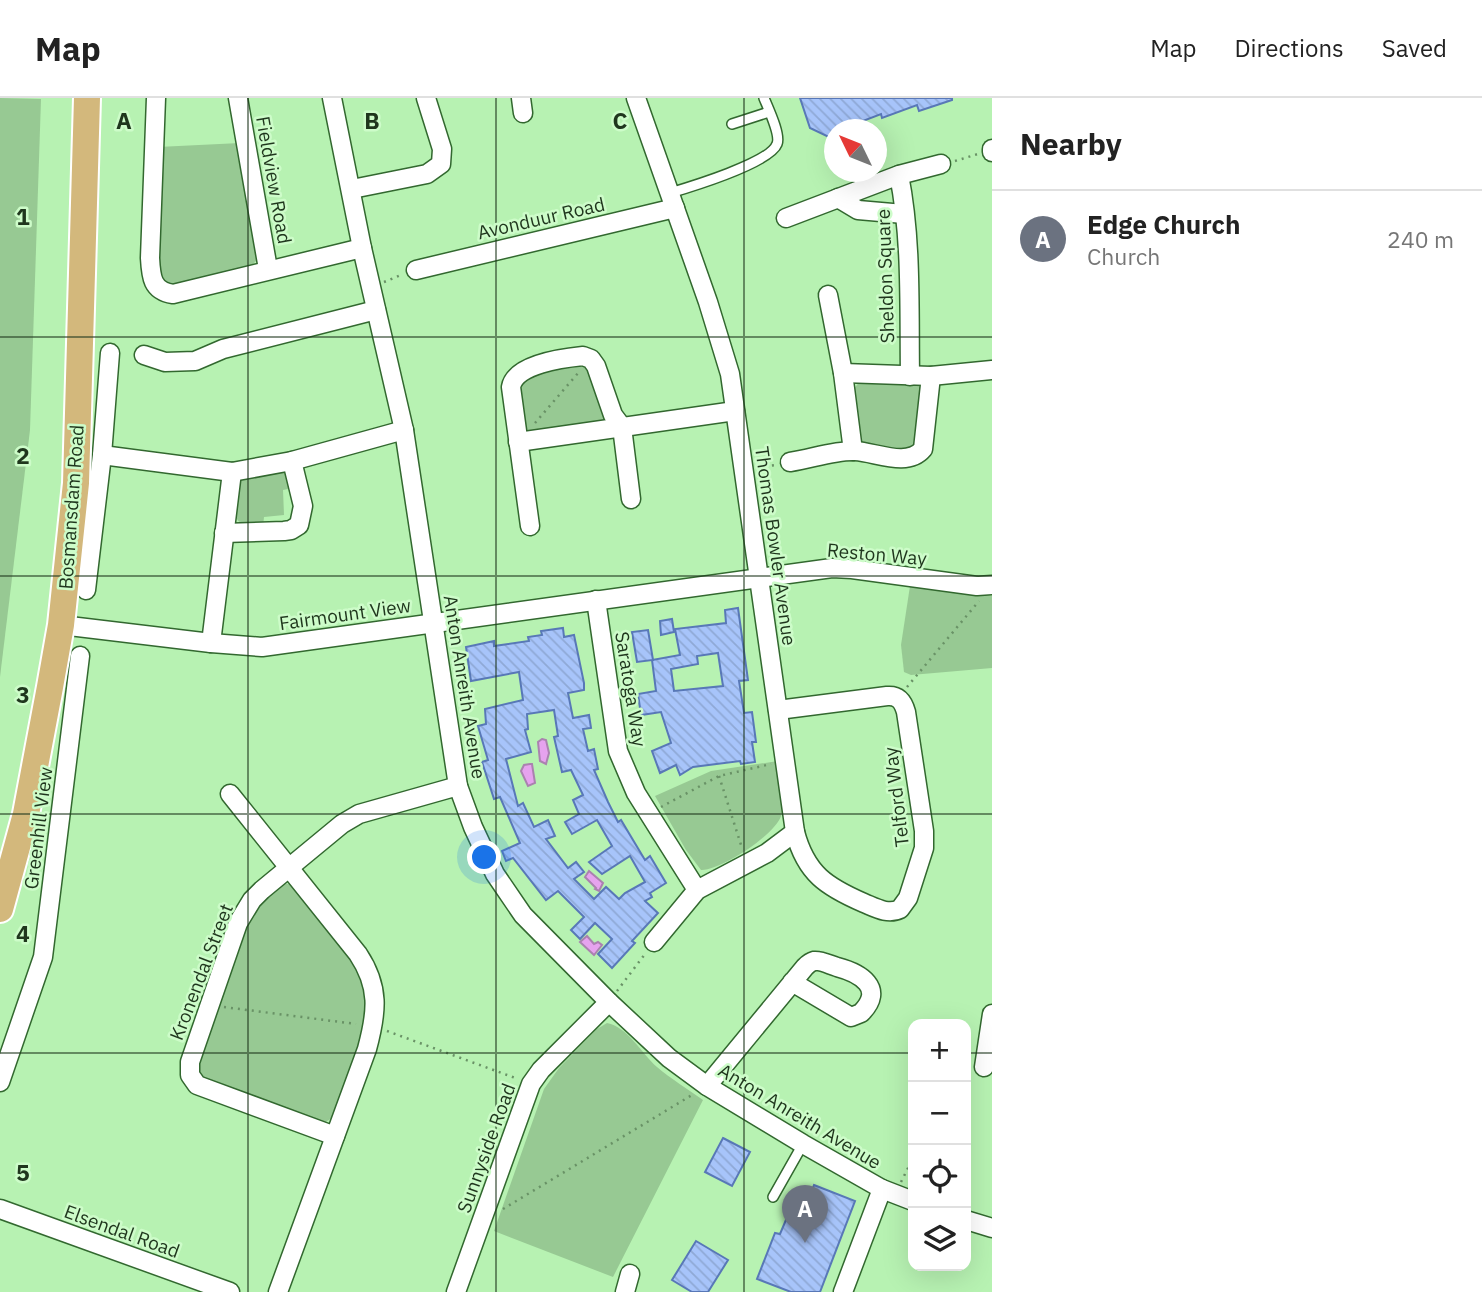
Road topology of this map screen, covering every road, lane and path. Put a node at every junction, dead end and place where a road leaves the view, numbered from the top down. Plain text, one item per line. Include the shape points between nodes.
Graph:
1 (87, 98) edge
2 (156, 98) edge
3 (238, 98) edge
4 (332, 98) edge
5 (426, 98) edge
6 (636, 98) edge
7 (764, 98) edge
8 (769, 112) junction
9 (732, 124) dead end
10 (992, 150) edge
11 (941, 164) joint
12 (899, 174) junction
13 (352, 189) junction
14 (838, 198) junction
15 (672, 200) junction
16 (904, 214) junction
17 (786, 218) dead end
18 (362, 248) junction
19 (268, 270) junction
20 (416, 270) joint
21 (371, 286) junction
22 (828, 295) dead end
23 (376, 310) junction
24 (110, 353) dead end
25 (144, 355) dead end
26 (591, 359) junction
27 (992, 370) edge
28 (843, 373) junction
29 (910, 376) junction
30 (931, 376) junction
31 (736, 411) junction
32 (622, 427) junction
33 (404, 430) junction
34 (518, 442) junction
35 (853, 451) junction
36 (102, 455) junction
37 (292, 461) junction
38 (790, 462) joint
39 (744, 470) junction
40 (232, 472) junction
41 (631, 499) dead end
42 (530, 526) dead end
43 (224, 533) junction
44 (759, 577) junction
45 (86, 590) dead end
46 (988, 591) edge
47 (596, 600) junction
48 (433, 623) junction
49 (61, 625) junction
50 (211, 643) junction
51 (80, 656) dead end
52 (898, 698) junction
53 (778, 710) junction
54 (785, 761) junction
55 (719, 776) junction
56 (458, 786) junction
57 (230, 794) dead end
58 (649, 814) junction
59 (795, 832) junction
60 (747, 864) junction
61 (289, 867) junction
62 (697, 890) junction
63 (0, 909) edge
64 (653, 942) joint
65 (792, 982) dead end
66 (609, 1002) junction
67 (209, 1005) junction
68 (992, 1014) edge
69 (373, 1026) junction
70 (981, 1066) edge
71 (0, 1082) edge
72 (531, 1084) junction
73 (707, 1086) junction
74 (335, 1136) junction
75 (803, 1144) junction
76 (908, 1165) edge
77 (888, 1191) junction
78 (773, 1197) dead end
79 (908, 1199) edge
80 (0, 1209) edge
81 (971, 1222) edge
82 (481, 1223) junction
83 (992, 1228) edge
84 (630, 1274) dead end
85 (230, 1292) edge
86 (278, 1292) edge
87 (456, 1292) edge
88 (625, 1292) edge
89 (843, 1292) edge

1 - 49 main road, Bosmansdam Road via 76,483
2 - 19 street, Fieldview Road via 152,282 160,291 173,294
3 - 19 street, Fieldview Road
4 - 13 street, Anton Anreith Avenue
5 - 13 street via 442,149 440,164 427,174
6 - 15 street, Thomas Bowler Avenue
7 - 8 lane
8 - 9 lane
8 - 15 lane via 778,141 775,148
10 - 11 path
11 - 12 street, Sheldon Square
12 - 14 street, Sheldon Square
12 - 16 street, Sheldon Square
13 - 18 street, Anton Anreith Avenue
14 - 16 street via 858,210
14 - 17 street, Sheldon Square
15 - 20 street, Avonduur Road
15 - 31 street, Thomas Bowler Avenue via 722,344
16 - 29 street, Sheldon Square
18 - 19 street, Fieldview Road
18 - 21 street, Anton Anreith Avenue
20 - 21 path
21 - 23 street, Anton Anreith Avenue
22 - 28 street
23 - 25 street via 223,349 195,361 165,362
23 - 33 street, Anton Anreith Avenue
24 - 36 street
26 - 32 street
26 - 34 path
26 - 34 street via 571,357 523,370 514,378 511,387
27 - 30 street
28 - 29 street
28 - 35 street
29 - 30 street
30 - 35 street via 920,453 906,459
31 - 32 street
31 - 39 street, Thomas Bowler Avenue
32 - 34 street
32 - 41 street
33 - 37 street
33 - 48 street, Anton Anreith Avenue
34 - 42 street
35 - 38 street
36 - 40 street
36 - 45 street
37 - 40 street
37 - 43 street via 303,506 299,524 284,531
38 - 39 path
39 - 44 street, Thomas Bowler Avenue
40 - 43 street
43 - 50 street
44 - 46 street, Reston Way via 852,569
44 - 47 street, Fairmount View
44 - 53 street, Thomas Bowler Avenue
46 - 52 path
47 - 48 street, Fairmount View
47 - 58 street, Saratoga Way via 618,751
48 - 50 street, Fairmount View via 262,647
48 - 56 street, Anton Anreith Avenue
49 - 50 street, Fairmount View
49 - 63 main road, Bosmansdam Road via 26,814
51 - 71 street, Greenhill View via 43,957
52 - 53 street via 887,695
52 - 59 street, Telford Way via 906,712 924,831 922,859 904,905 888,912 828,885 807,862
53 - 54 street, Thomas Bowler Avenue
54 - 55 path
54 - 59 street, Thomas Bowler Avenue
55 - 58 path
55 - 60 path
56 - 61 street, Kronendal Street via 359,814
56 - 66 street, Anton Anreith Avenue via 495,874 523,915
57 - 61 street
58 - 62 street, Saratoga Way
59 - 60 street
60 - 62 street
61 - 67 street, Kronendal Street via 244,911
61 - 69 street via 368,968 376,999
62 - 64 street
64 - 66 path
65 - 73 street
66 - 72 street, Sunnyside Road
66 - 73 street, Anton Anreith Avenue
67 - 69 path
67 - 74 street, Kronendal Street via 189,1066 197,1085
68 - 70 street
69 - 72 path
69 - 74 street
72 - 82 street, Sunnyside Road
73 - 75 street, Anton Anreith Avenue
73 - 82 path
74 - 86 street
75 - 77 street, Anton Anreith Avenue
75 - 78 lane
76 - 77 path
77 - 79 street, Anton Anreith Avenue
77 - 89 street
80 - 85 street, Elsendal Road
81 - 83 street
82 - 87 street, Sunnyside Road
84 - 88 street

